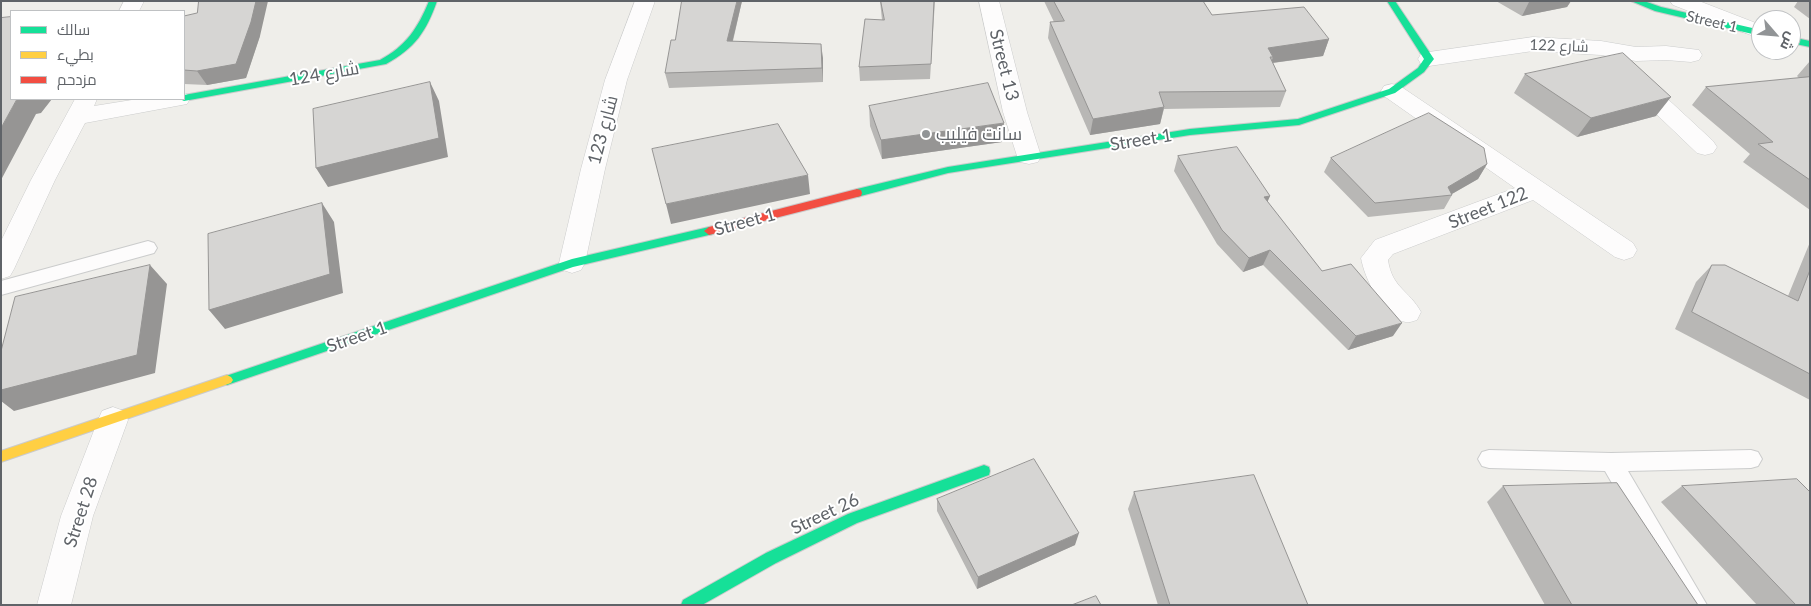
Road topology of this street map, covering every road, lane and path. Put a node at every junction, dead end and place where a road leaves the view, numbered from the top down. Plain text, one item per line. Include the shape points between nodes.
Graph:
1 (432, 1) edge
2 (645, 1) edge
3 (988, 1) edge
4 (1391, 1) edge
5 (1636, 1) edge
6 (1680, 1) edge
7 (1751, 29) edge
8 (1751, 31) edge
9 (1601, 48) junction
10 (1691, 56) dead end
11 (1429, 59) junction
12 (1392, 91) junction
13 (185, 98) edge
14 (168, 100) edge
15 (81, 108) edge
16 (1705, 147) dead end
17 (1029, 156) junction
18 (1535, 190) junction
19 (148, 248) dead end
20 (1624, 250) dead end
21 (572, 263) junction
22 (1, 269) edge
23 (1, 288) edge
24 (1407, 312) dead end
25 (113, 420) junction
26 (1, 457) edge
27 (1489, 459) dead end
28 (1751, 459) dead end
29 (1611, 462) junction
30 (984, 471) dead end
31 (54, 605) edge
32 (688, 605) edge
33 (1695, 605) edge

1 - 13 street, شارع 124 via 416,41 383,62
2 - 21 street, شارع 123 via 616,80
3 - 17 street, Street 13
4 - 11 street
5 - 8 street, Street 1
6 - 7 street
9 - 10 street, شارع 122 via 1636,54
9 - 11 street, شارع 122 via 1533,44
9 - 16 street
11 - 12 street, Street 1 via 1421,70
12 - 17 street, Street 1 via 1299,122 1190,132
12 - 18 street, Street 122
14 - 15 street
15 - 22 street
17 - 21 street, Street 1 via 948,170
18 - 20 street
18 - 24 street, Street 122 via 1384,247 1374,258 1376,275
19 - 23 lane
21 - 25 street, Street 1
25 - 26 street, Street 1
25 - 31 street, Street 28 via 77,516
27 - 29 lane
28 - 29 lane
29 - 33 lane
30 - 32 street, Street 26 via 853,518 771,558

